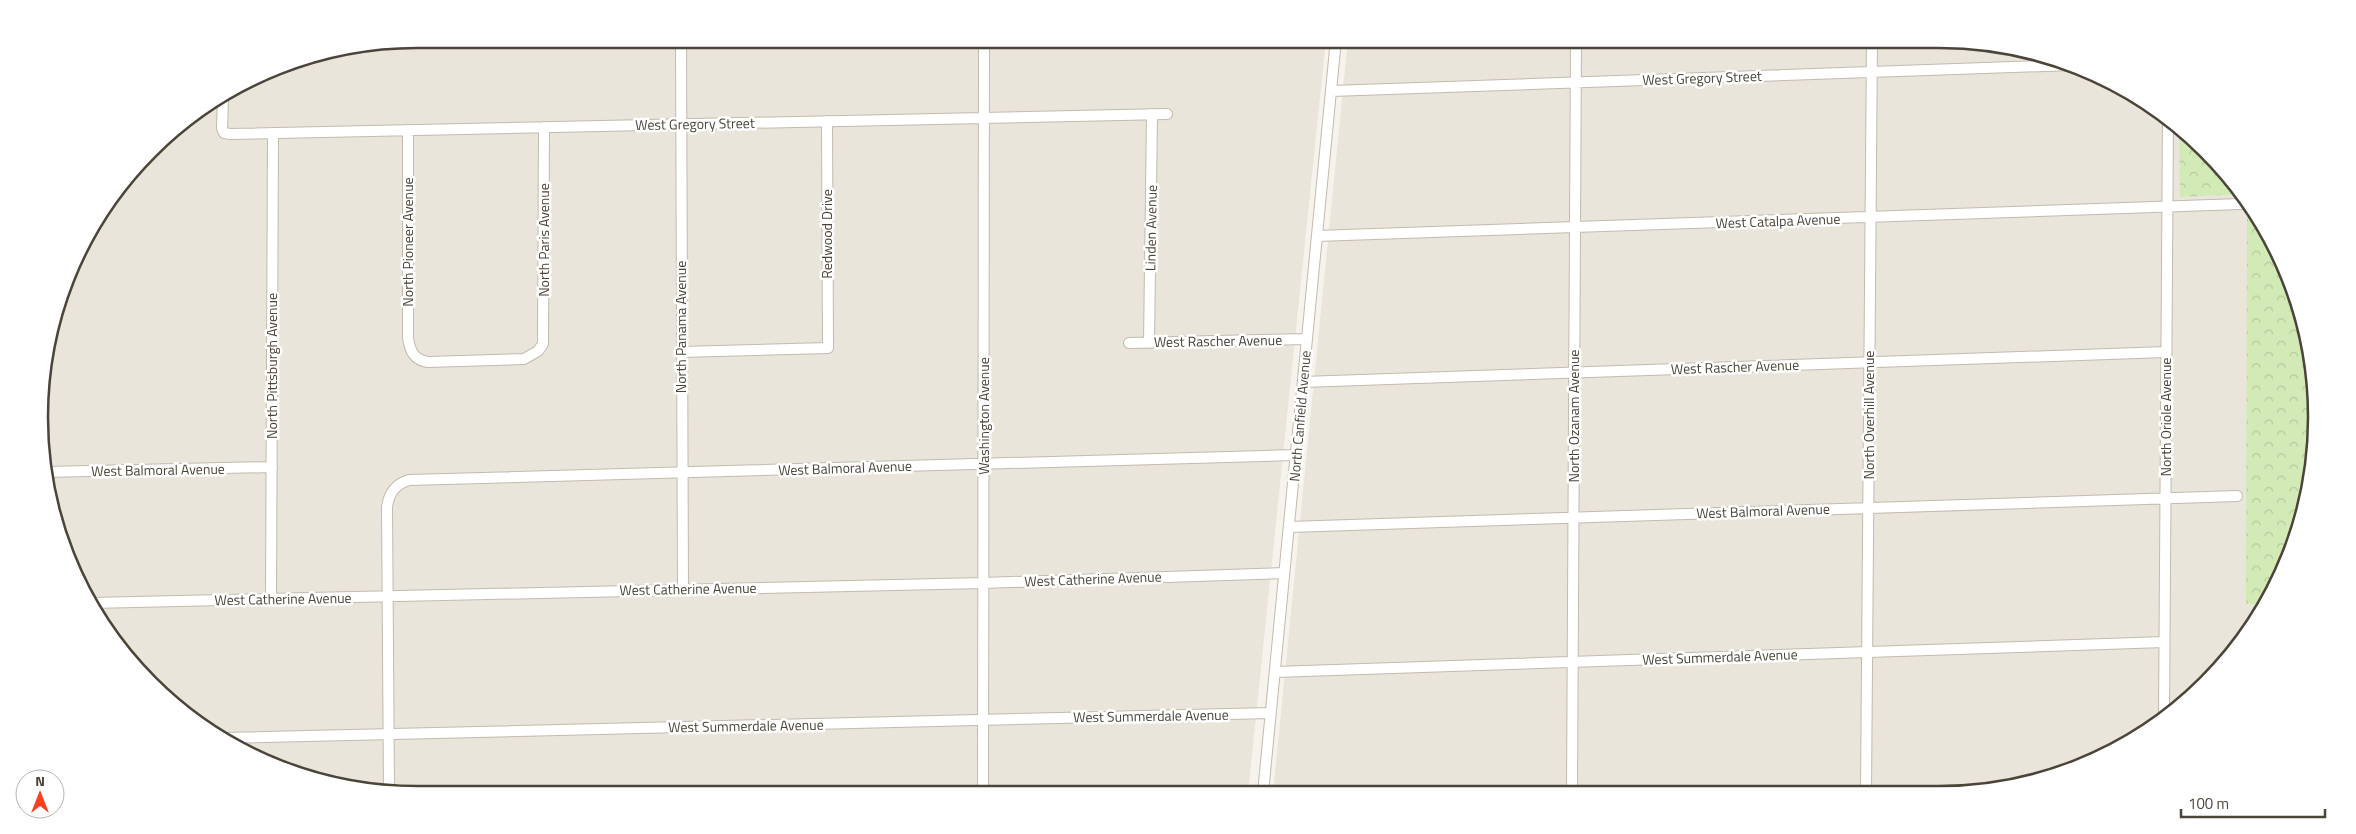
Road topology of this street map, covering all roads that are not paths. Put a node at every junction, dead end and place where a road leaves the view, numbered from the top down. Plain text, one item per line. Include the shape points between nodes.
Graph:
1 (681, 48) edge
2 (984, 48) edge
3 (1335, 48) edge
4 (1576, 48) edge
5 (1872, 48) edge
6 (2054, 66) edge
7 (1872, 72) junction
8 (1575, 83) junction
9 (1331, 91) junction
10 (222, 104) edge
11 (1152, 114) junction
12 (1167, 114) dead end
13 (985, 118) junction
14 (827, 121) junction
15 (680, 124) junction
16 (544, 127) junction
17 (2168, 127) edge
18 (408, 130) junction
19 (273, 133) junction
20 (2240, 204) dead end
21 (2167, 206) junction
22 (1870, 217) junction
23 (1574, 228) junction
24 (1317, 236) junction
25 (1307, 339) junction
26 (1149, 342) junction
27 (1129, 343) dead end
28 (681, 352) junction
29 (2166, 352) junction
30 (412, 353) joint
31 (1869, 362) junction
32 (1574, 372) junction
33 (1303, 382) junction
34 (1296, 455) junction
35 (984, 464) junction
36 (272, 467) junction
37 (52, 472) edge
38 (682, 472) junction
39 (2237, 496) dead end
40 (2165, 497) junction
41 (1868, 508) junction
42 (1573, 518) junction
43 (1289, 527) junction
44 (1284, 573) junction
45 (983, 583) junction
46 (683, 589) junction
47 (389, 597) junction
48 (271, 599) junction
49 (98, 603) edge
50 (2164, 642) junction
51 (1867, 652) junction
52 (1572, 663) junction
53 (1275, 672) junction
54 (2164, 710) edge
55 (1271, 713) junction
56 (983, 720) junction
57 (389, 734) junction
58 (233, 738) edge
59 (389, 786) edge
60 (983, 786) edge
61 (1264, 786) edge
62 (1572, 786) edge
63 (1866, 786) edge

1 - 15 street, North Panama Avenue
2 - 13 street, Washington Avenue
3 - 9 street, North Canfield Avenue
4 - 8 street, North Ozanam Avenue
5 - 7 street, North Overhill Avenue
6 - 7 street, West Gregory Street
7 - 8 street, West Gregory Street
7 - 22 street, North Overhill Avenue
8 - 9 street, West Gregory Street
8 - 23 street, North Ozanam Avenue
9 - 24 street, North Canfield Avenue
10 - 19 street, West Gregory Street via 224,132
11 - 12 street, West Gregory Street
11 - 13 street, West Gregory Street
11 - 26 street, Linden Avenue
13 - 14 street, West Gregory Street
13 - 35 street, Washington Avenue
14 - 15 street, West Gregory Street
14 - 28 street, Redwood Drive via 828,348
15 - 16 street, West Gregory Street
15 - 28 street, North Panama Avenue
16 - 18 street, West Gregory Street
16 - 30 street, North Paris Avenue via 543,344 524,359 428,362 421,361
17 - 21 street, North Oriole Avenue
18 - 19 street, West Gregory Street
18 - 30 street, North Pioneer Avenue via 408,338
19 - 36 street, North Pittsburgh Avenue
20 - 21 street, West Catalpa Avenue
21 - 22 street, West Catalpa Avenue
21 - 29 street, North Oriole Avenue
22 - 23 street, West Catalpa Avenue
22 - 31 street, North Overhill Avenue
23 - 24 street, West Catalpa Avenue
23 - 32 street, North Ozanam Avenue
24 - 25 street, North Canfield Avenue
25 - 26 street, West Rascher Avenue
25 - 33 street, North Canfield Avenue
26 - 27 street, West Rascher Avenue
28 - 38 street, North Panama Avenue
29 - 31 street, West Rascher Avenue
29 - 40 street, North Oriole Avenue
31 - 32 street, West Rascher Avenue
31 - 41 street, North Overhill Avenue
32 - 33 street, West Rascher Avenue
32 - 42 street, North Ozanam Avenue
33 - 34 street, North Canfield Avenue
34 - 35 street, West Balmoral Avenue
34 - 43 street, North Canfield Avenue
35 - 38 street, West Balmoral Avenue
35 - 45 street, Washington Avenue
36 - 37 street, West Balmoral Avenue
36 - 48 street, North Pittsburgh Avenue
38 - 46 street, North Panama Avenue
38 - 47 street, West Balmoral Avenue via 409,480 391,493 387,507
39 - 40 street, West Balmoral Avenue
40 - 41 street, West Balmoral Avenue
40 - 50 street, North Oriole Avenue
41 - 42 street, West Balmoral Avenue
41 - 51 street, North Overhill Avenue
42 - 43 street, West Balmoral Avenue
42 - 52 street, North Ozanam Avenue
43 - 44 street, North Canfield Avenue
44 - 45 street, West Catherine Avenue
44 - 53 street, North Canfield Avenue
45 - 46 street, West Catherine Avenue
45 - 56 street, Washington Avenue
46 - 47 street, West Catherine Avenue
47 - 48 street, West Catherine Avenue
47 - 57 street
48 - 49 street, West Catherine Avenue
50 - 51 street, West Summerdale Avenue
50 - 54 street, North Oriole Avenue
51 - 52 street, West Summerdale Avenue
51 - 63 street, North Overhill Avenue
52 - 53 street, West Summerdale Avenue
52 - 62 street, North Ozanam Avenue
53 - 55 street, North Canfield Avenue
55 - 56 street, West Summerdale Avenue
55 - 61 street, North Canfield Avenue
56 - 57 street, West Summerdale Avenue
56 - 60 street, Washington Avenue
57 - 58 street, West Summerdale Avenue
57 - 59 street

